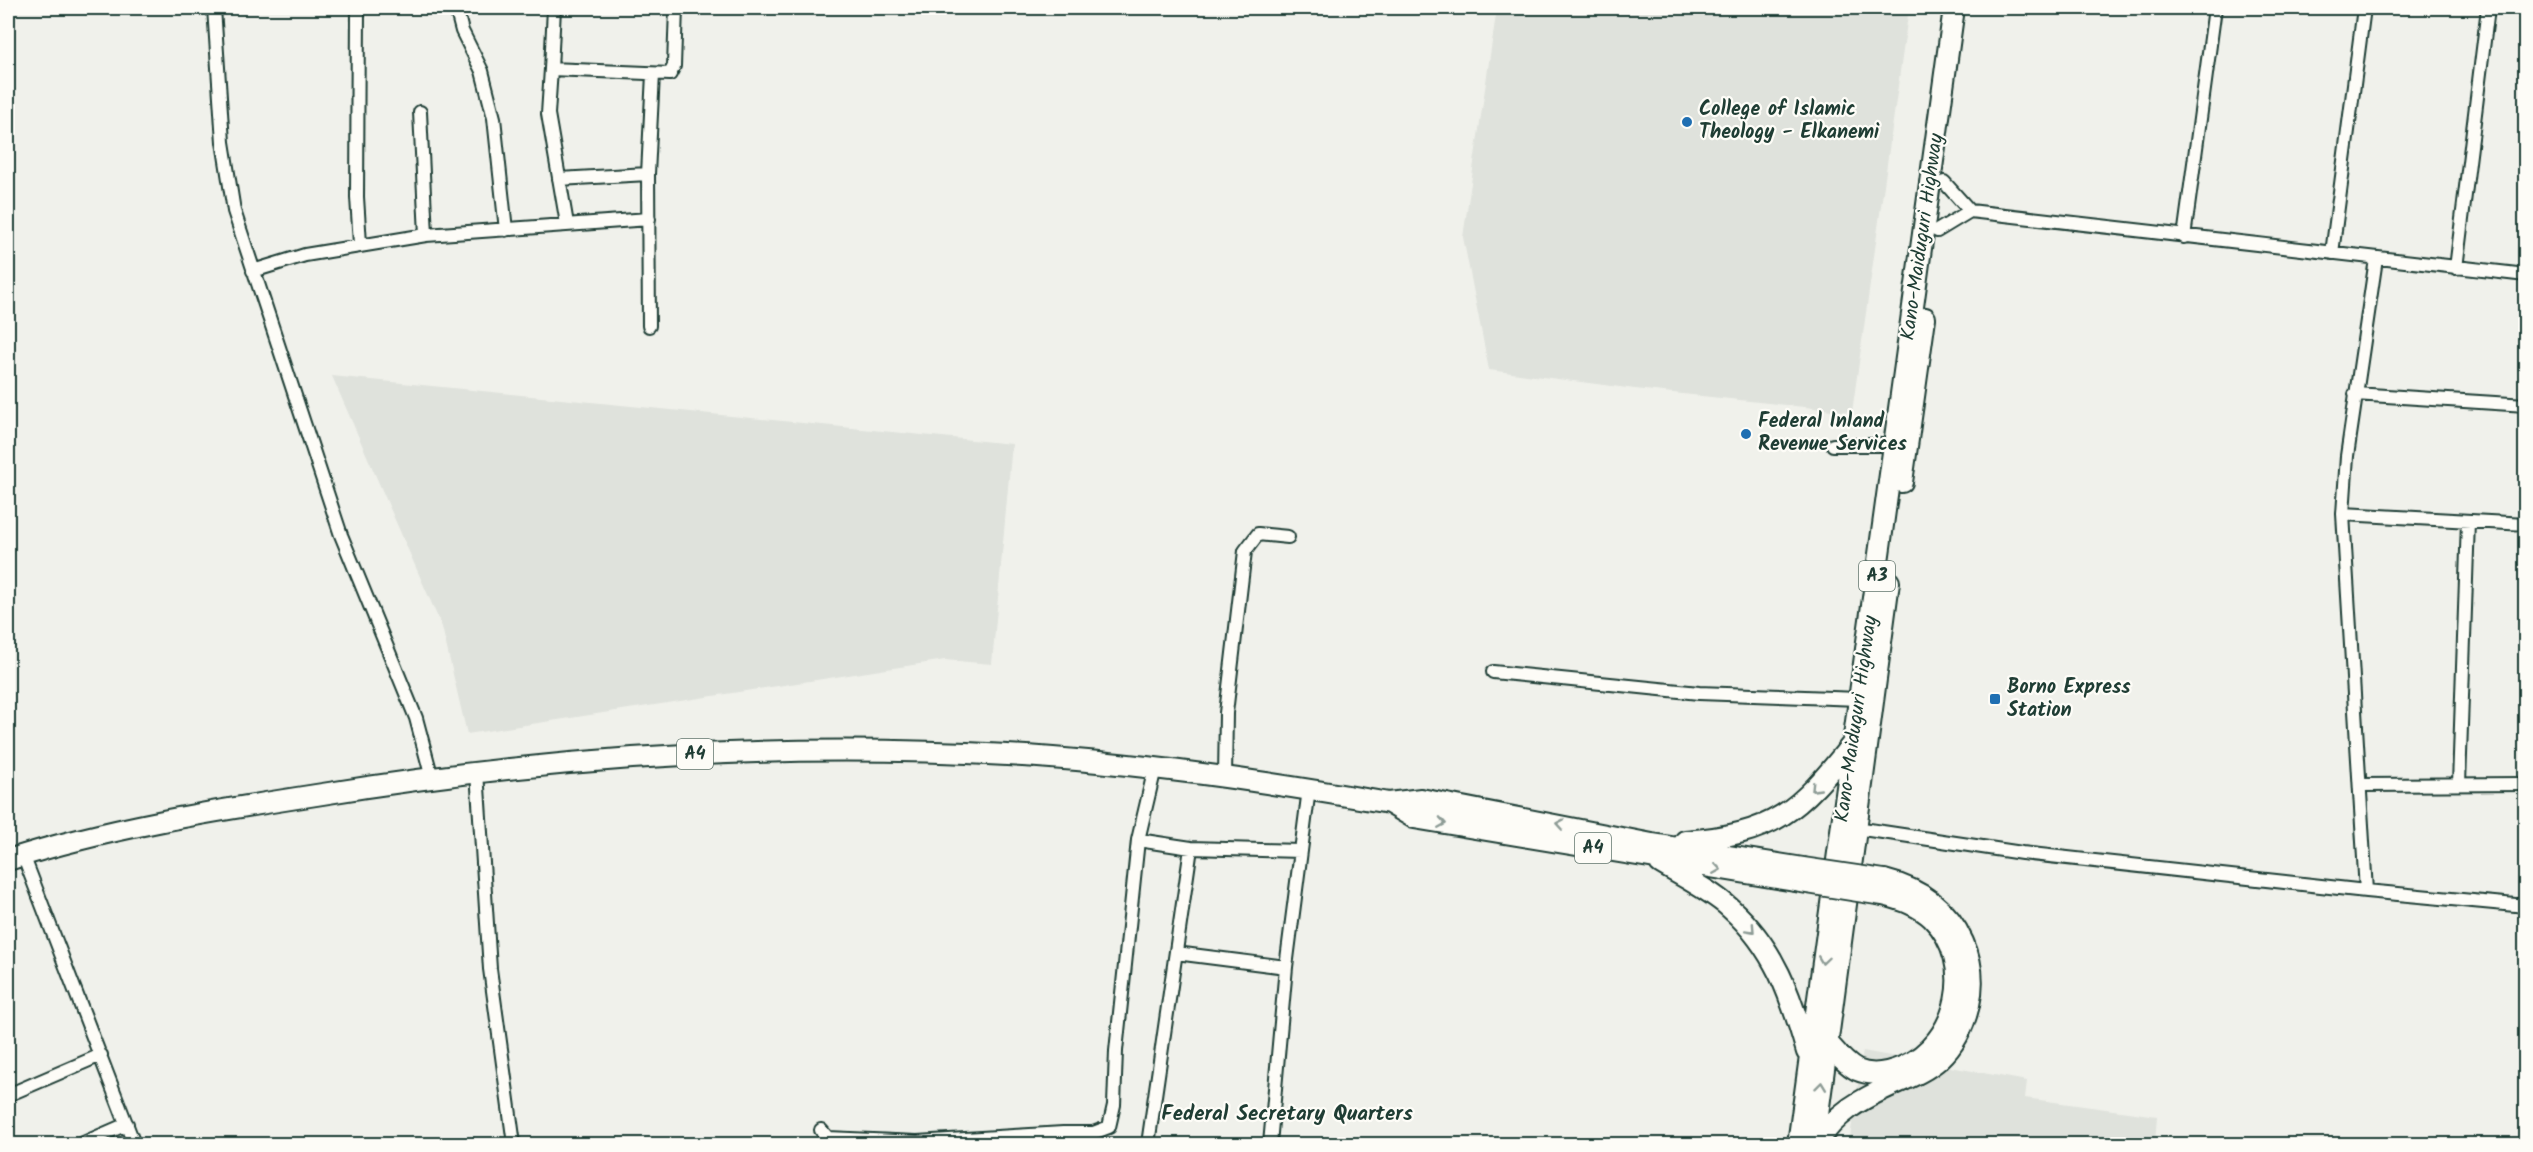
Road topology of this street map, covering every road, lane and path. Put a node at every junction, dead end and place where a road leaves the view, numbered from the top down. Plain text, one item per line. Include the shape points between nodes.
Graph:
1 (214, 8) edge
2 (358, 8) edge
3 (456, 8) edge
4 (554, 8) edge
5 (676, 8) edge
6 (1954, 8) edge
7 (1967, 8) edge
8 (2216, 8) edge
9 (2364, 8) edge
10 (2488, 8) edge
11 (551, 69) junction
12 (653, 74) junction
13 (420, 112) dead end
14 (648, 174) junction
15 (559, 179) junction
16 (1944, 182) junction
17 (1970, 211) junction
18 (649, 219) junction
19 (567, 224) junction
20 (506, 230) junction
21 (1937, 231) junction
22 (426, 235) junction
23 (2184, 237) junction
24 (360, 244) junction
25 (2332, 253) junction
26 (2376, 259) junction
27 (2456, 268) junction
28 (253, 270) junction
29 (2526, 275) edge
30 (649, 326) dead end
31 (2355, 394) junction
32 (2526, 405) edge
33 (1833, 445) dead end
34 (1893, 445) junction
35 (2343, 514) junction
36 (2469, 521) junction
37 (2526, 524) edge
38 (1288, 537) dead end
39 (1493, 672) dead end
40 (1859, 699) junction
41 (1853, 743) junction
42 (1155, 768) junction
43 (477, 772) junction
44 (432, 778) junction
45 (1225, 778) junction
46 (2459, 784) junction
47 (2526, 784) edge
48 (2360, 785) junction
49 (1309, 789) junction
50 (1856, 828) junction
51 (1138, 840) junction
52 (1191, 848) junction
53 (1301, 851) junction
54 (1652, 851) junction
55 (15, 857) edge
56 (1884, 887) junction
57 (2366, 891) junction
58 (2526, 906) edge
59 (1176, 953) junction
60 (1286, 967) junction
61 (1827, 1042) junction
62 (101, 1055) junction
63 (1809, 1059) junction
64 (8, 1095) edge
65 (127, 1124) junction
66 (821, 1130) dead end
67 (81, 1144) edge
68 (134, 1144) edge
69 (514, 1144) edge
70 (1148, 1144) edge
71 (1270, 1144) edge
72 (1798, 1144) edge
73 (1815, 1144) edge

1 - 28 street via 223,142 234,211
2 - 24 street
3 - 20 street via 462,31 482,71 494,118
4 - 11 street
5 - 12 street via 674,66 670,74
6 - 34 highway, Kano-Maiduguri Highway / A3
7 - 16 highway, Kano-Maiduguri Highway / A3
8 - 23 street
9 - 25 street
10 - 27 street
11 - 12 street
11 - 15 street via 548,114
12 - 14 street
13 - 22 street
14 - 15 street
14 - 18 street
15 - 19 street
16 - 17 street
16 - 21 highway, Kano-Maiduguri Highway / A3
17 - 21 street
17 - 23 street
18 - 19 street
18 - 30 street
19 - 20 street
20 - 22 street
21 - 50 highway, Kano-Maiduguri Highway / A3
22 - 24 street
23 - 25 street
24 - 28 street
25 - 26 street
26 - 27 street
26 - 31 street
27 - 29 street
28 - 44 street via 341,535 416,718
31 - 32 street
31 - 35 street
33 - 34 street
34 - 40 highway, Kano-Maiduguri Highway / A3
35 - 36 street
35 - 48 street
36 - 37 street
36 - 46 street
38 - 45 street via 1258,534 1245,550 1226,712
39 - 40 street via 1700,693
40 - 41 highway, Kano-Maiduguri Highway / A3
41 -> 54 highway via 1816,788 1777,820 1752,830
41 -> 63 highway, Kano-Maiduguri Highway / A3
42 - 43 highway, A4 via 1007,755 799,752 673,755
42 - 45 highway, A4
42 - 51 street
43 - 44 highway, A4
43 - 69 street via 490,969
44 - 55 highway, A4 via 248,806
45 - 49 highway, A4
46 - 47 street
46 - 48 street
48 - 57 street
49 - 53 street
49 - 54 highway, A4 via 1389,802 1414,818
50 - 57 street via 2022,853
50 - 61 highway, Kano-Maiduguri Highway / A3
51 - 52 street
51 - 66 street via 1109,1127 1093,1133 917,1142 828,1138
52 - 53 street
52 - 59 street
53 - 60 street
54 - 56 highway, A4, bridge
54 -> 63 highway via 1729,906 1756,933 1777,965
55 - 62 street
56 - 61 highway, A4 via 1930,917 1949,942 1957,970 1949,1022 1927,1052 1893,1071 1858,1070
56 - 73 highway, A4 via 1913,889 1942,909 1964,944 1971,965 1970,1003 1959,1034 1936,1061 1850,1108
57 - 58 street
59 - 60 street
59 - 70 street
60 - 71 street
73 -> 61 highway, Kano-Maiduguri Highway / A3
62 - 64 street
62 - 65 street
63 - 72 highway, Kano-Maiduguri Highway / A3
65 - 67 street
65 - 68 street

